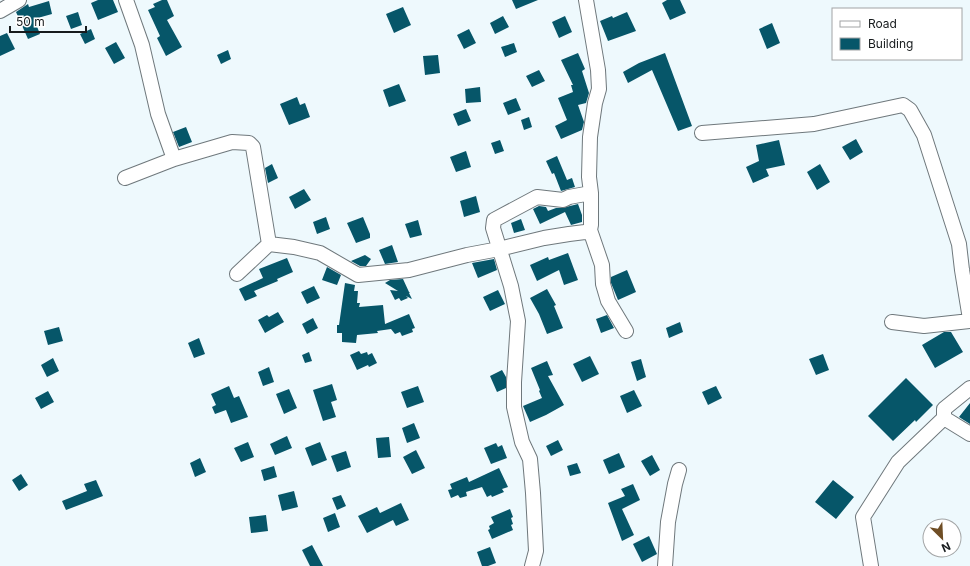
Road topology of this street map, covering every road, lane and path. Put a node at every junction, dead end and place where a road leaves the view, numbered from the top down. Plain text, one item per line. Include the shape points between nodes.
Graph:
1 (19, 0) edge
2 (126, 0) edge
3 (586, 0) edge
4 (0, 11) edge
5 (702, 133) dead end
6 (174, 159) junction
7 (124, 178) dead end
8 (591, 193) junction
9 (590, 230) junction
10 (269, 244) junction
11 (499, 249) junction
12 (237, 274) dead end
13 (970, 320) edge
14 (892, 322) dead end
15 (626, 331) dead end
16 (970, 388) edge
17 (944, 418) junction
18 (970, 434) edge
19 (679, 470) dead end
20 (532, 566) edge
21 (665, 566) edge
22 (871, 566) edge

1 - 4 street
2 - 6 street via 142,45 158,114
3 - 8 street via 599,89 590,137
5 - 13 street via 814,124 903,105 910,110 924,135 959,244
6 - 7 street
6 - 10 street via 232,142 248,143 253,147
8 - 9 street
8 - 11 street via 563,200 537,197 494,220 494,233
9 - 11 street
9 - 15 street via 602,265 603,284 608,301
10 - 11 street via 320,253 358,275 409,270
10 - 12 street
11 - 20 street via 511,286 518,321 514,407 522,442 530,459 536,551
13 - 14 street via 924,326
16 - 17 street via 944,409
17 - 18 street
17 - 22 street via 898,462 863,517
19 - 21 street via 668,522

